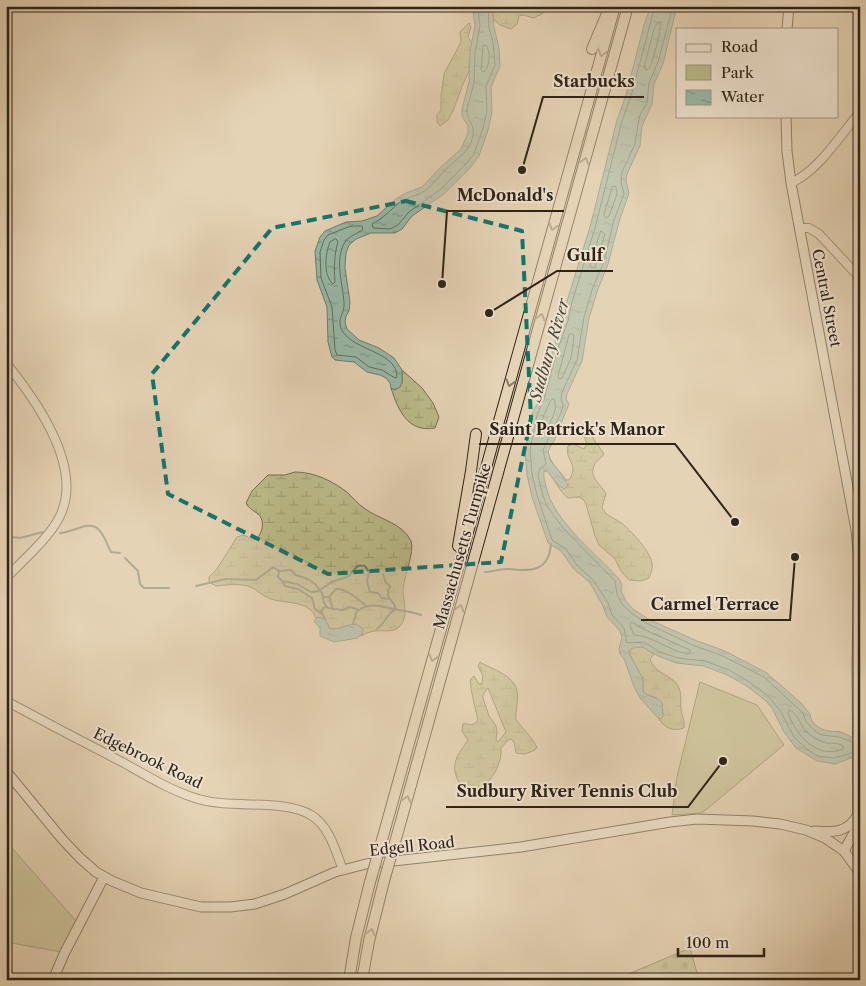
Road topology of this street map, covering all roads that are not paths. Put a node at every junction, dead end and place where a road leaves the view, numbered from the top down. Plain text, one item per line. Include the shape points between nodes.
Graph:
1 (611, 6) edge
2 (615, 6) edge
3 (628, 6) edge
4 (789, 6) edge
5 (787, 28) edge
6 (592, 49) dead end
7 (860, 112) edge
8 (786, 118) edge
9 (791, 183) junction
10 (799, 228) junction
11 (860, 278) edge
12 (6, 363) edge
13 (476, 434) dead end
14 (6, 578) edge
15 (438, 639) junction
16 (6, 701) edge
17 (6, 771) edge
18 (858, 814) junction
19 (806, 830) junction
20 (844, 851) junction
21 (343, 870) junction
22 (860, 873) edge
23 (104, 877) junction
24 (53, 980) edge
25 (349, 980) edge
26 (362, 980) edge

1 - 6 highway
2 -> 15 highway, Massachusetts Turnpike
26 -> 3 highway, Massachusetts Turnpike, bridge via 384,881
4 - 5 main road
7 - 9 street via 813,168
8 - 9 main road, Central Street
9 - 10 main road, Central Street
10 - 11 street via 809,228 819,234
10 - 18 main road, Central Street via 856,530 859,561
12 - 14 street via 31,394 42,415 61,454 67,484 66,500 59,519
13 - 15 highway
15 -> 25 highway, Massachusetts Turnpike, bridge via 370,882
16 - 21 street, Edgebrook Road via 193,798 305,812 329,835
17 - 23 main road, Edgell Road via 80,858
18 - 19 main road via 848,827 840,831
18 - 20 main road, Central Street via 856,830
19 - 20 main road, Edgell Road
19 - 21 main road, Edgell Road via 761,822 697,819 521,847 366,864
20 - 22 main road, Edgell Road
21 - 23 main road, Edgell Road via 266,901 230,907 176,902
23 - 24 main road

